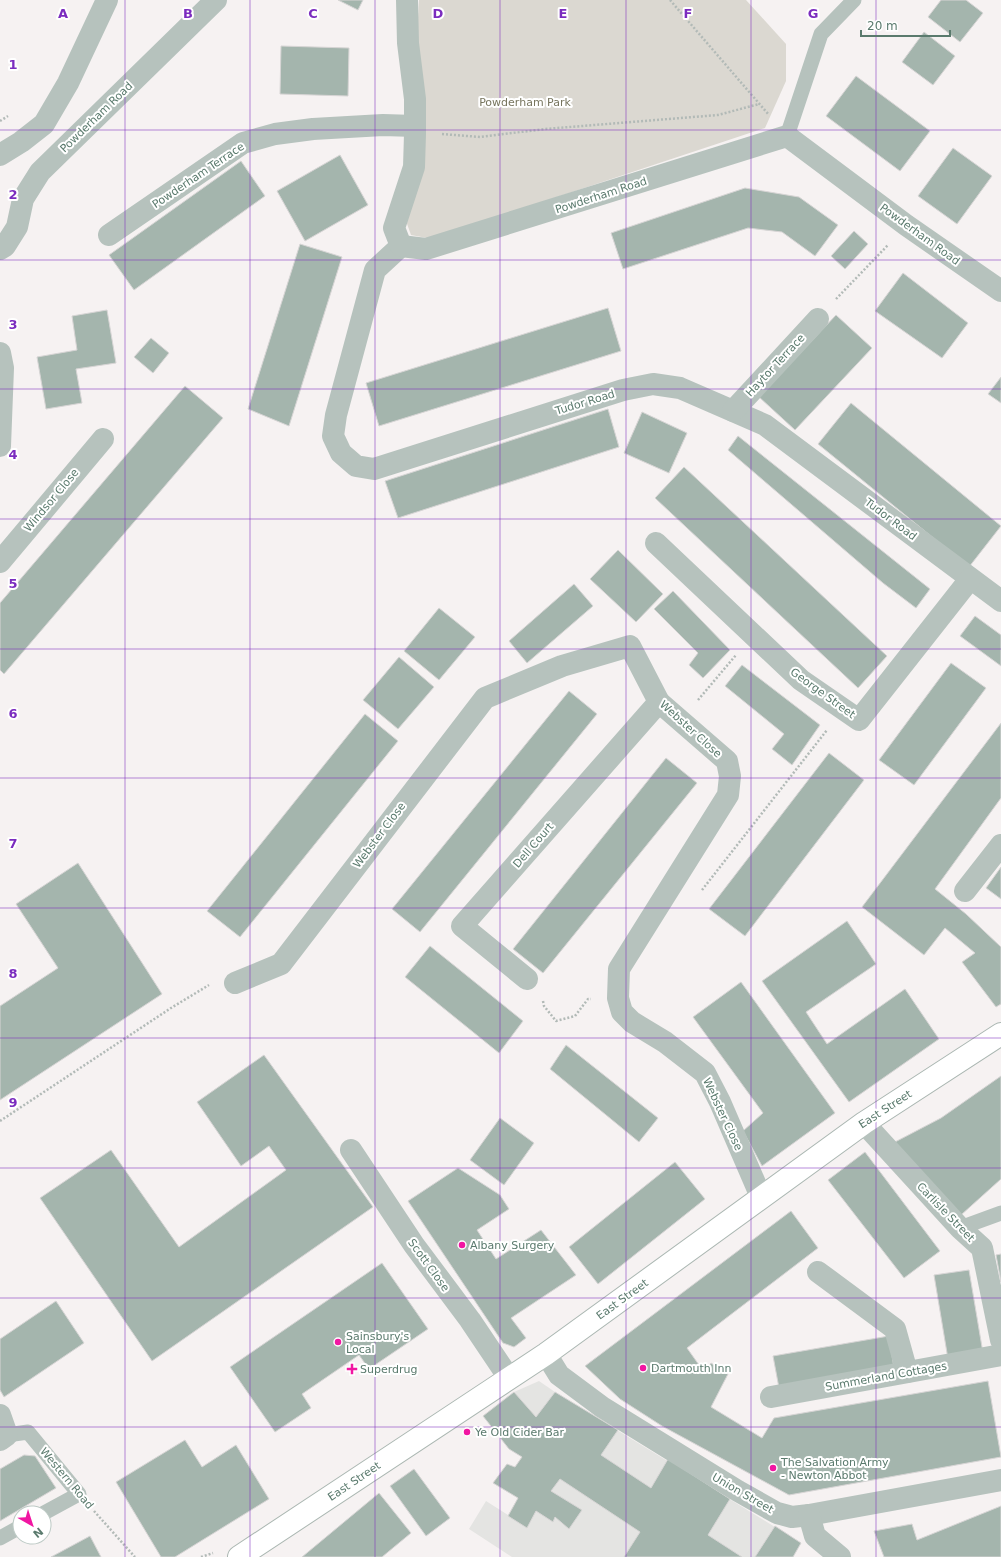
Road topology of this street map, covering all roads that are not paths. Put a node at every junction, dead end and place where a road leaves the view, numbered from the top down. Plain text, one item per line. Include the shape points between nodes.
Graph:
1 (107, 0) edge
2 (216, 0) edge
3 (407, 0) edge
4 (854, 0) edge
5 (415, 130) junction
6 (787, 136) junction
7 (0, 155) edge
8 (109, 235) dead end
9 (401, 246) junction
10 (0, 248) edge
11 (1001, 292) edge
12 (818, 319) road end
13 (0, 353) edge
14 (733, 410) junction
15 (103, 439) dead end
16 (0, 446) edge
17 (656, 543) dead end
18 (0, 562) edge
19 (970, 579) junction
20 (1001, 601) edge
21 (659, 702) junction
22 (1001, 845) edge
23 (965, 891) dead end
24 (527, 979) road end
25 (235, 983) dead end
26 (1001, 1034) edge
27 (864, 1123) junction
28 (351, 1150) dead end
29 (761, 1197) junction
30 (1001, 1213) edge
31 (960, 1228) junction
32 (818, 1272) dead end
33 (1001, 1340) edge
34 (546, 1354) junction
35 (1001, 1354) edge
36 (908, 1372) junction
37 (509, 1378) junction
38 (770, 1397) dead end
39 (2, 1430) edge
40 (1001, 1480) edge
41 (52, 1509) edge
42 (808, 1515) junction
43 (12, 1531) edge
44 (0, 1538) edge
45 (239, 1557) edge
46 (840, 1557) edge

1 - 7 street via 68,83 44,124
2 - 10 street, Powderham Road via 40,172 23,199 17,227 5,246
3 - 5 street
4 - 6 lane via 821,34
5 - 8 street, Powderham Terrace via 383,125 313,129 275,134 243,143
5 - 9 street via 414,167 394,228
6 - 9 street, Powderham Road via 426,249
6 - 11 street, Powderham Road via 906,226
9 - 14 street, Tudor Road via 375,270 336,415 333,436 342,453 356,466 374,469 623,390 653,384 680,388
12 - 14 street, Haytor Terrace
13 - 16 street
14 - 19 street, Tudor Road via 765,425
15 - 18 street, Windsor Close
17 - 19 street, George Street via 800,680 859,720
19 - 20 street, Tudor Road
21 - 24 street, Dell Court via 462,926
21 - 25 street, Webster Close via 630,646 562,666 485,698 281,964
21 - 29 street, Webster Close via 727,761 730,776 728,796 618,969 618,998 622,1012 632,1022 665,1042 705,1073
22 - 23 street
26 - 27 main road, East Street
27 - 29 main road, East Street
27 - 31 street, Carlisle Street
28 - 37 street, Scott Close via 414,1245
29 - 34 main road, East Street
30 - 31 lane
31 - 33 street, Carlisle Street via 982,1248
32 - 36 street via 895,1329
34 - 37 main road, East Street
34 - 42 street, Union Street via 559,1375 602,1407 738,1491 777,1513 792,1517
35 - 36 street, Summerland Cottages
36 - 38 street, Summerland Cottages
37 - 45 main road, East Street
39 - 41 lane, Western Road via 28,1432 79,1494
40 - 42 street, Union Street
42 - 46 street via 815,1536
43 - 44 lane

